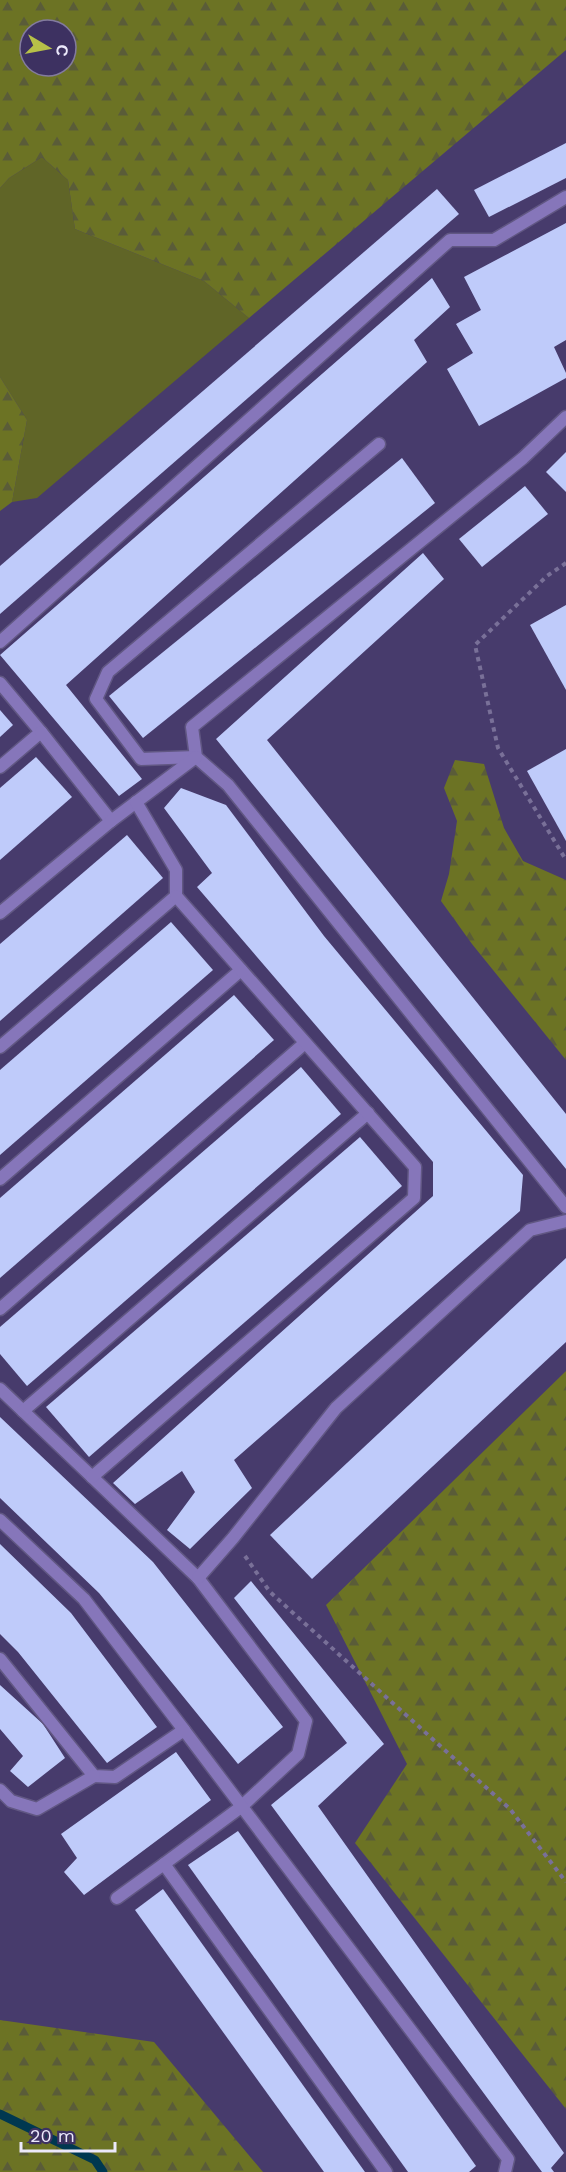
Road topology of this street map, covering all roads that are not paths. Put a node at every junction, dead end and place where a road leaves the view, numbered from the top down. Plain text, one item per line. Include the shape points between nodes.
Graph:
1 (566, 197) edge
2 (566, 417) edge
3 (379, 444) dead end
4 (0, 642) edge
5 (0, 683) edge
6 (41, 732) junction
7 (196, 757) junction
8 (0, 767) edge
9 (136, 802) junction
10 (111, 821) junction
11 (176, 896) junction
12 (0, 913) edge
13 (241, 970) junction
14 (306, 1043) junction
15 (0, 1047) edge
16 (368, 1113) junction
17 (0, 1179) edge
18 (566, 1207) edge
19 (566, 1221) edge
20 (0, 1309) edge
21 (0, 1389) edge
22 (23, 1411) junction
23 (92, 1477) junction
24 (0, 1520) edge
25 (198, 1578) junction
26 (0, 1659) edge
27 (184, 1730) junction
28 (94, 1776) junction
29 (0, 1790) edge
30 (241, 1807) junction
31 (164, 1864) junction
32 (117, 1898) dead end
33 (386, 2172) edge
34 (505, 2172) edge

1 - 4 lane via 494,240 450,240
2 - 7 lane via 523,458 192,728
3 - 7 lane via 108,672 96,699 141,759
5 - 6 lane
6 - 8 lane
6 - 10 lane
7 - 9 lane
7 - 18 lane via 228,785
9 - 10 lane
9 - 11 lane via 176,870
10 - 12 lane
11 - 13 lane
11 - 15 lane
13 - 14 lane
13 - 17 lane
14 - 16 lane
14 - 20 lane
16 - 22 lane
16 - 23 lane via 415,1167 414,1198
19 - 25 lane via 530,1230 336,1408
21 - 22 lane
22 - 23 lane
23 - 25 lane
24 - 27 lane via 84,1599
25 - 30 lane via 306,1721 298,1754
26 - 28 lane
27 - 28 lane via 115,1777
27 - 30 lane
28 - 29 lane via 37,1809 11,1802
30 - 31 lane
30 - 34 lane via 508,2159
31 - 32 lane
31 - 33 lane

